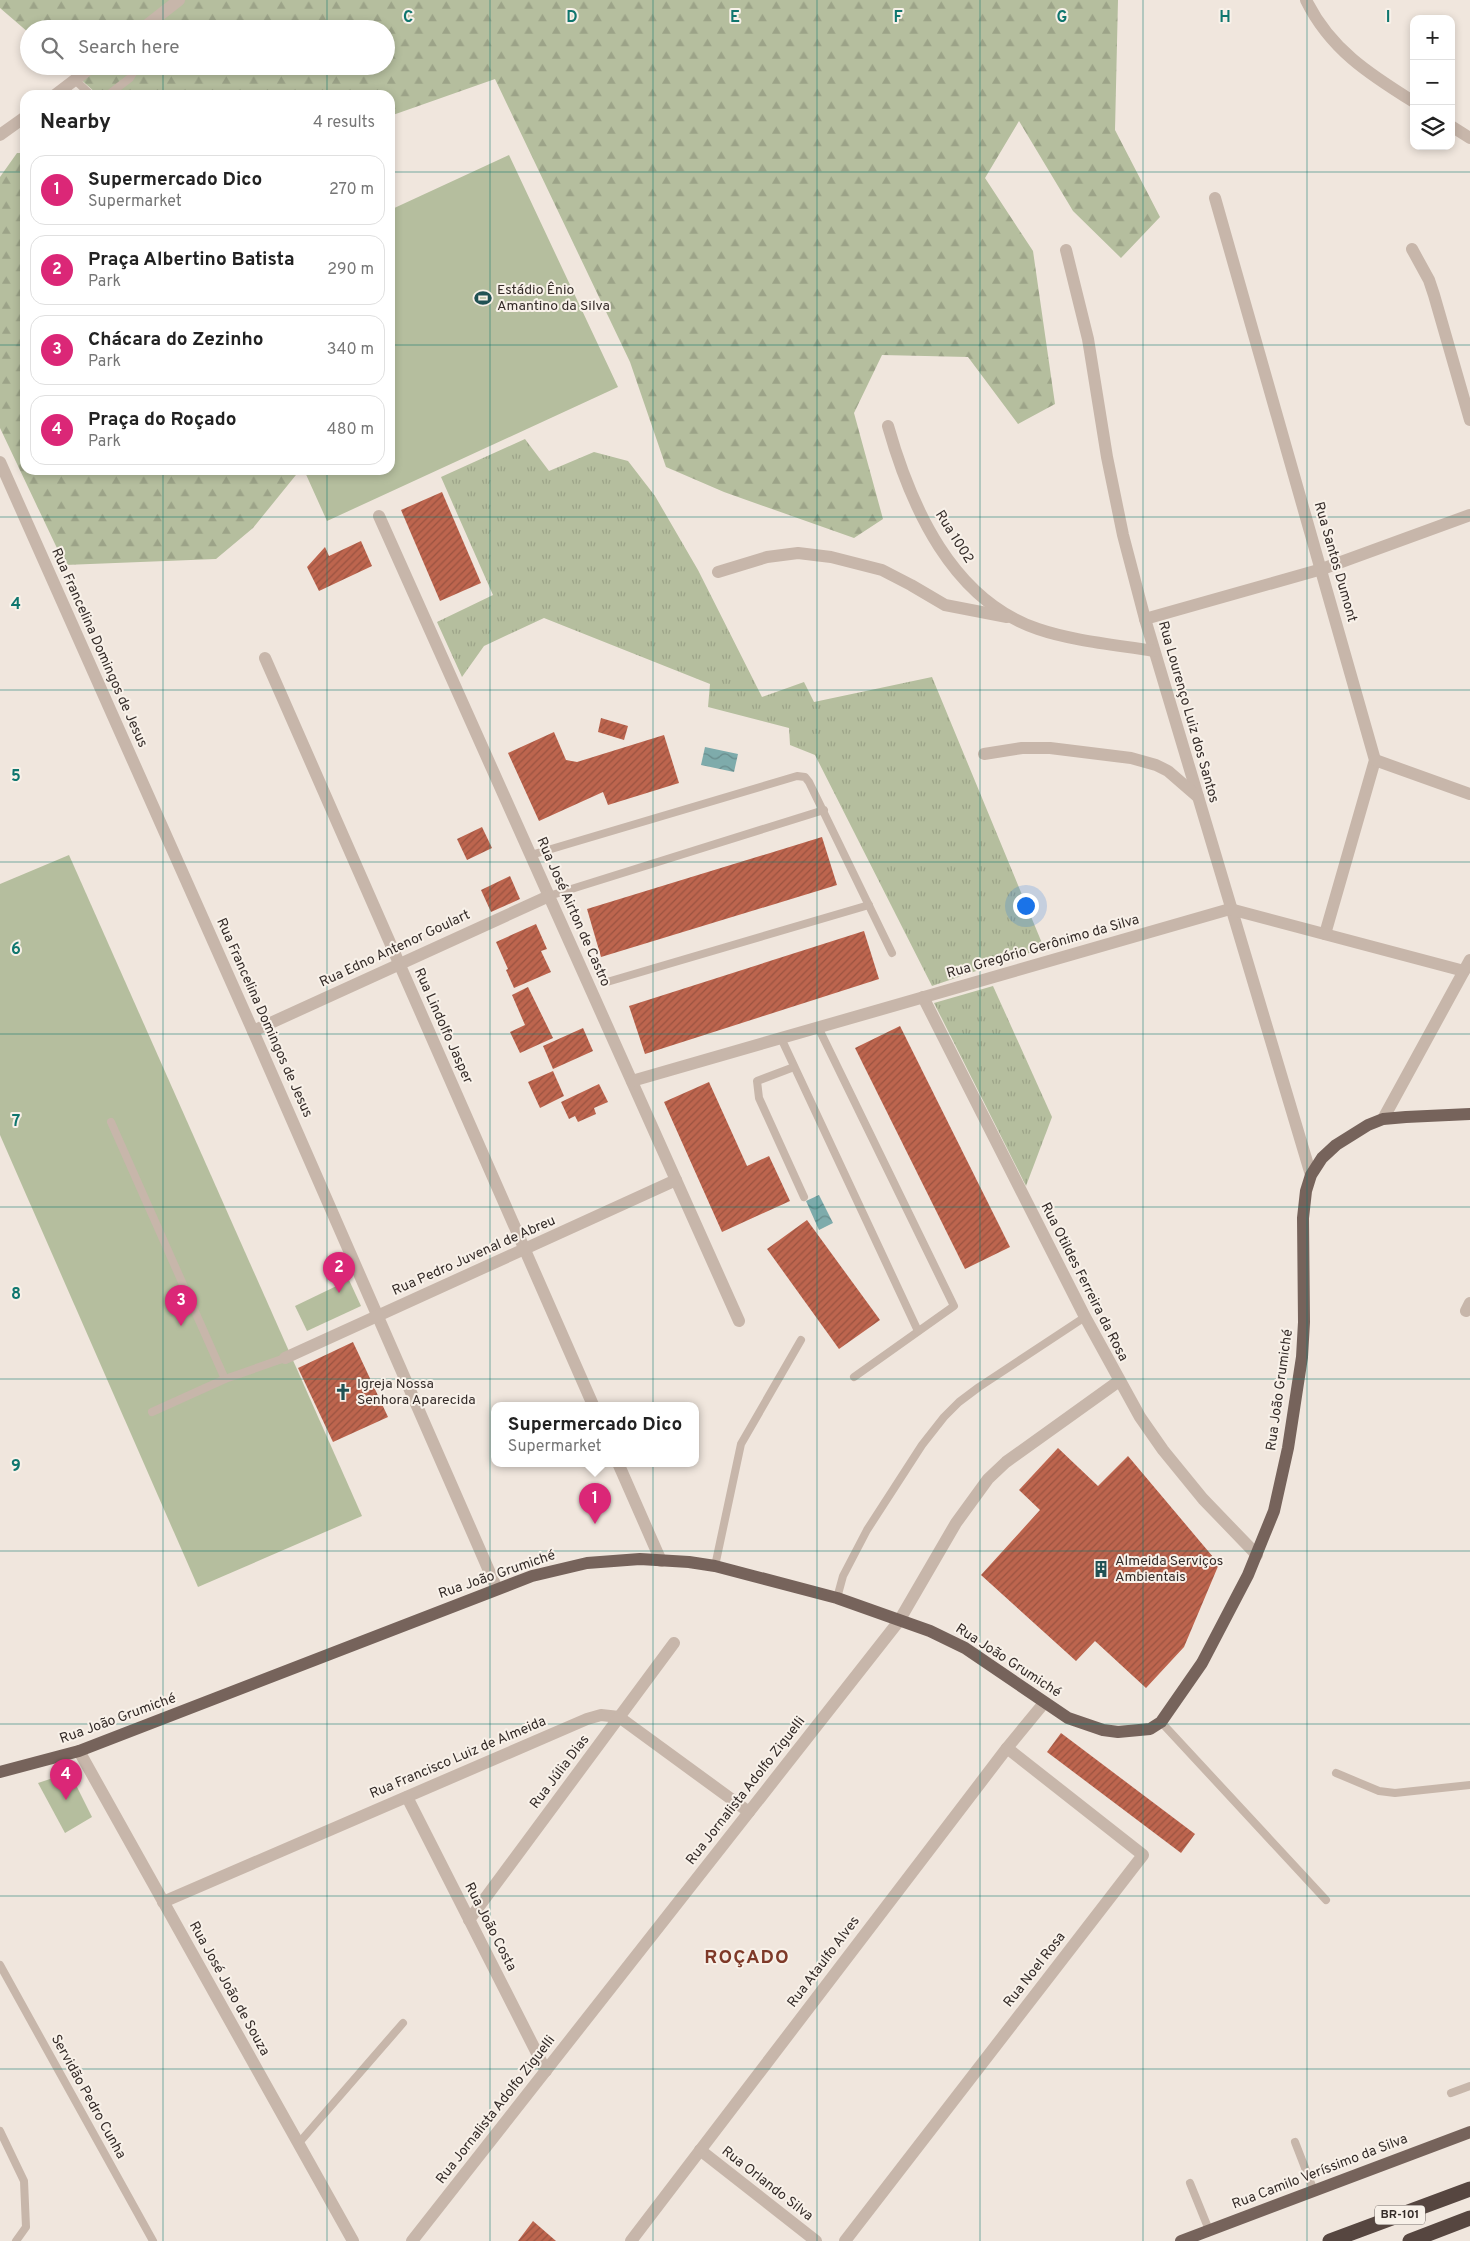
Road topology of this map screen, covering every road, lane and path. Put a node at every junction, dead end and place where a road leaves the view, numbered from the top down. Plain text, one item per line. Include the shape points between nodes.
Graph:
1 (179, 0) edge
2 (1306, 0) edge
3 (155, 20) edge
4 (82, 75) edge
5 (132, 75) edge
6 (75, 80) junction
7 (62, 90) edge
8 (86, 90) edge
9 (114, 90) edge
10 (1410, 99) edge
11 (20, 123) edge
12 (1455, 129) edge
13 (0, 135) edge
14 (1470, 138) edge
15 (1215, 198) dead end
16 (1412, 249) dead end
17 (1066, 250) dead end
18 (1470, 420) edge
19 (888, 426) dead end
20 (0, 462) edge
21 (1470, 515) edge
22 (379, 516) dead end
23 (1322, 569) junction
24 (718, 572) dead end
25 (1012, 618) junction
26 (1145, 619) junction
27 (1154, 651) junction
28 (265, 658) dead end
29 (984, 754) dead end
30 (1375, 760) junction
31 (1470, 794) edge
32 (1198, 797) junction
33 (824, 810) junction
34 (530, 855) junction
35 (549, 896) junction
36 (869, 906) junction
37 (1230, 909) junction
38 (1325, 934) junction
39 (892, 954) dead end
40 (1470, 960) edge
41 (399, 964) junction
42 (1464, 972) junction
43 (607, 982) dead end
44 (923, 997) junction
45 (818, 1027) junction
46 (253, 1030) junction
47 (781, 1038) junction
48 (794, 1067) junction
49 (632, 1081) junction
50 (1470, 1114) edge
51 (1383, 1119) junction
52 (111, 1122) dead end
53 (1311, 1176) junction
54 (676, 1180) junction
55 (804, 1197) dead end
56 (524, 1249) junction
57 (377, 1316) junction
58 (1085, 1317) junction
59 (740, 1320) dead end
60 (918, 1331) junction
61 (801, 1340) dead end
62 (285, 1358) joint
63 (854, 1377) dead end
64 (225, 1379) junction
65 (1119, 1381) junction
66 (591, 1402) edge
67 (152, 1412) dead end
68 (620, 1467) edge
69 (1257, 1555) junction
70 (661, 1561) junction
71 (715, 1566) junction
72 (497, 1589) junction
73 (838, 1598) junction
74 (898, 1621) junction
75 (674, 1643) dead end
76 (1044, 1703) junction
77 (619, 1717) junction
78 (1161, 1722) junction
79 (1007, 1748) junction
80 (79, 1751) junction
81 (0, 1772) edge
82 (1336, 1773) dead end
83 (1470, 1785) edge
84 (407, 1796) junction
85 (749, 1812) junction
86 (1326, 1900) dead end
87 (163, 1902) junction
88 (469, 1920) junction
89 (0, 1965) edge
90 (403, 2023) dead end
91 (546, 2071) junction
92 (1470, 2086) edge
93 (1451, 2093) dead end
94 (0, 2131) edge
95 (1470, 2132) edge
96 (1295, 2142) dead end
97 (298, 2144) junction
98 (700, 2150) junction
99 (1190, 2183) dead end
100 (1470, 2189) edge
101 (1314, 2191) junction
102 (1470, 2218) edge
103 (1209, 2230) junction
104 (16, 2241) edge
105 (153, 2241) edge
106 (353, 2241) edge
107 (412, 2241) edge
108 (631, 2241) edge
109 (816, 2241) edge
110 (846, 2241) edge
111 (1181, 2241) edge
112 (1330, 2241) edge
113 (1410, 2241) edge

1 - 3 street
2 - 10 street via 1342,51
4 - 6 street
5 - 9 lane
6 - 7 street
6 - 8 lane
11 - 13 street
12 - 14 street
15 - 23 street, Rua Santos Dumont
16 - 18 street via 1429,280
17 - 26 street, Rua Lourenço Luiz dos Santos via 1088,339 1123,535
19 - 25 street, Rua 1002 via 905,478 946,559 980,596
20 - 46 street, Rua Francelina Domingos de Jesus
21 - 23 street
22 - 34 street, Rua José Airton de Castro
23 - 26 street
23 - 30 street, Rua Santos Dumont
24 - 25 street via 767,557 798,553 831,557 882,570 945,605
25 - 27 street, Rua 1002 via 1039,630
26 - 27 street, Rua Lourenço Luiz dos Santos
27 - 32 street, Rua Lourenço Luiz dos Santos
28 - 41 street, Rua Lindolfo Jasper
29 - 32 street via 1022,748 1050,748 1130,758 1156,764
30 - 31 street
30 - 38 street
32 - 37 street, Rua Lourenço Luiz dos Santos
33 - 34 lane via 809,782 805,777 797,776
33 - 35 lane
33 - 36 lane
34 - 35 street, Rua José Airton de Castro
35 - 41 street, Rua Edno Antenor Goulart
35 - 49 street, Rua José Airton de Castro
36 - 39 lane
36 - 43 lane
37 - 38 street
37 - 44 street, Rua Gregório Gerônimo da Silva
37 - 53 street, Rua Lourenço Luiz dos Santos
38 - 42 street
40 - 42 street
41 - 46 street, Rua Edno Antenor Goulart
41 - 56 street, Rua Lindolfo Jasper
42 - 51 street
44 - 45 street, Rua Gregório Gerônimo da Silva
44 - 58 street, Rua Otildes Ferreira da Rosa
45 - 47 street, Rua Gregório Gerônimo da Silva
45 - 60 lane via 954,1306
46 - 57 street, Rua Francelina Domingos de Jesus
47 - 48 lane
47 - 49 street, Rua Gregório Gerônimo da Silva
48 - 55 lane via 757,1080 759,1098
48 - 60 lane
49 - 54 street, Rua José Airton de Castro
50 - 51 main road, Rua João Grumiché
51 - 53 main road, Rua João Grumiché via 1336,1145 1322,1158
52 - 64 lane
53 - 69 main road, Rua João Grumiché via 1303,1218 1301,1366 1280,1487
54 - 56 street, Rua Pedro Juvenal de Abreu
54 - 59 street, Rua José Airton de Castro
56 - 57 street, Rua Pedro Juvenal de Abreu
56 - 66 street, Rua Lindolfo Jasper
57 - 62 street, Rua Pedro Juvenal de Abreu
57 - 72 street, Rua Francelina Domingos de Jesus
58 - 65 street, Rua Otildes Ferreira da Rosa
58 - 73 lane via 979,1387 944,1417 867,1530 843,1576
60 - 63 lane
61 - 71 lane via 741,1444
62 - 64 lane
64 - 67 lane
65 - 69 street, Rua Otildes Ferreira da Rosa via 1163,1450 1203,1499
65 - 74 street, Rua Jornalista Adolfo Ziguelli via 1006,1462 988,1479 956,1523
68 - 70 street
69 - 78 main road, Rua João Grumiché via 1202,1663
70 - 71 main road, Rua João Grumiché
70 - 72 main road, Rua João Grumiché via 587,1562
71 - 73 main road, Rua João Grumiché
72 - 80 main road, Rua João Grumiché
73 - 74 main road, Rua João Grumiché
74 - 76 main road, Rua João Grumiché via 930,1630 965,1648
74 - 85 street, Rua Jornalista Adolfo Ziguelli
75 - 77 street, Rua Júlia Dias
76 - 78 main road, Rua João Grumiché via 1068,1718 1103,1730 1150,1729
76 - 79 street, Rua Ataulfo Alves
77 - 84 street, Rua Francisco Luiz de Almeida via 601,1715 587,1719
77 - 85 street
77 - 88 street, Rua Júlia Dias
78 - 86 lane
79 - 98 street, Rua Ataulfo Alves
79 - 110 street, Rua Noel Rosa via 1143,1855
80 - 81 main road, Rua João Grumiché
80 - 87 street, Rua José João de Souza
82 - 83 lane via 1379,1791 1395,1793
84 - 87 street, Rua Francisco Luiz de Almeida
84 - 88 street, Rua João Costa
85 - 91 street, Rua Jornalista Adolfo Ziguelli
87 - 97 street, Rua José João de Souza
88 - 91 street, Rua João Costa
89 - 105 lane, Servidão Pedro Cunha
90 - 97 lane
91 - 107 street, Rua Jornalista Adolfo Ziguelli
92 - 93 lane
94 - 104 lane via 24,2181 26,2227
95 - 101 main road, Rua Camilo Veríssimo da Silva
96 - 101 lane
97 - 106 street, Rua José João de Souza
98 - 108 street, Rua Ataulfo Alves
98 - 109 street, Rua Orlando Silva
99 - 103 lane
100 - 112 highway, BR-101
101 - 103 main road, Rua Camilo Veríssimo da Silva
102 - 113 highway, BR-101
103 - 111 main road, Rua Camilo Veríssimo da Silva

